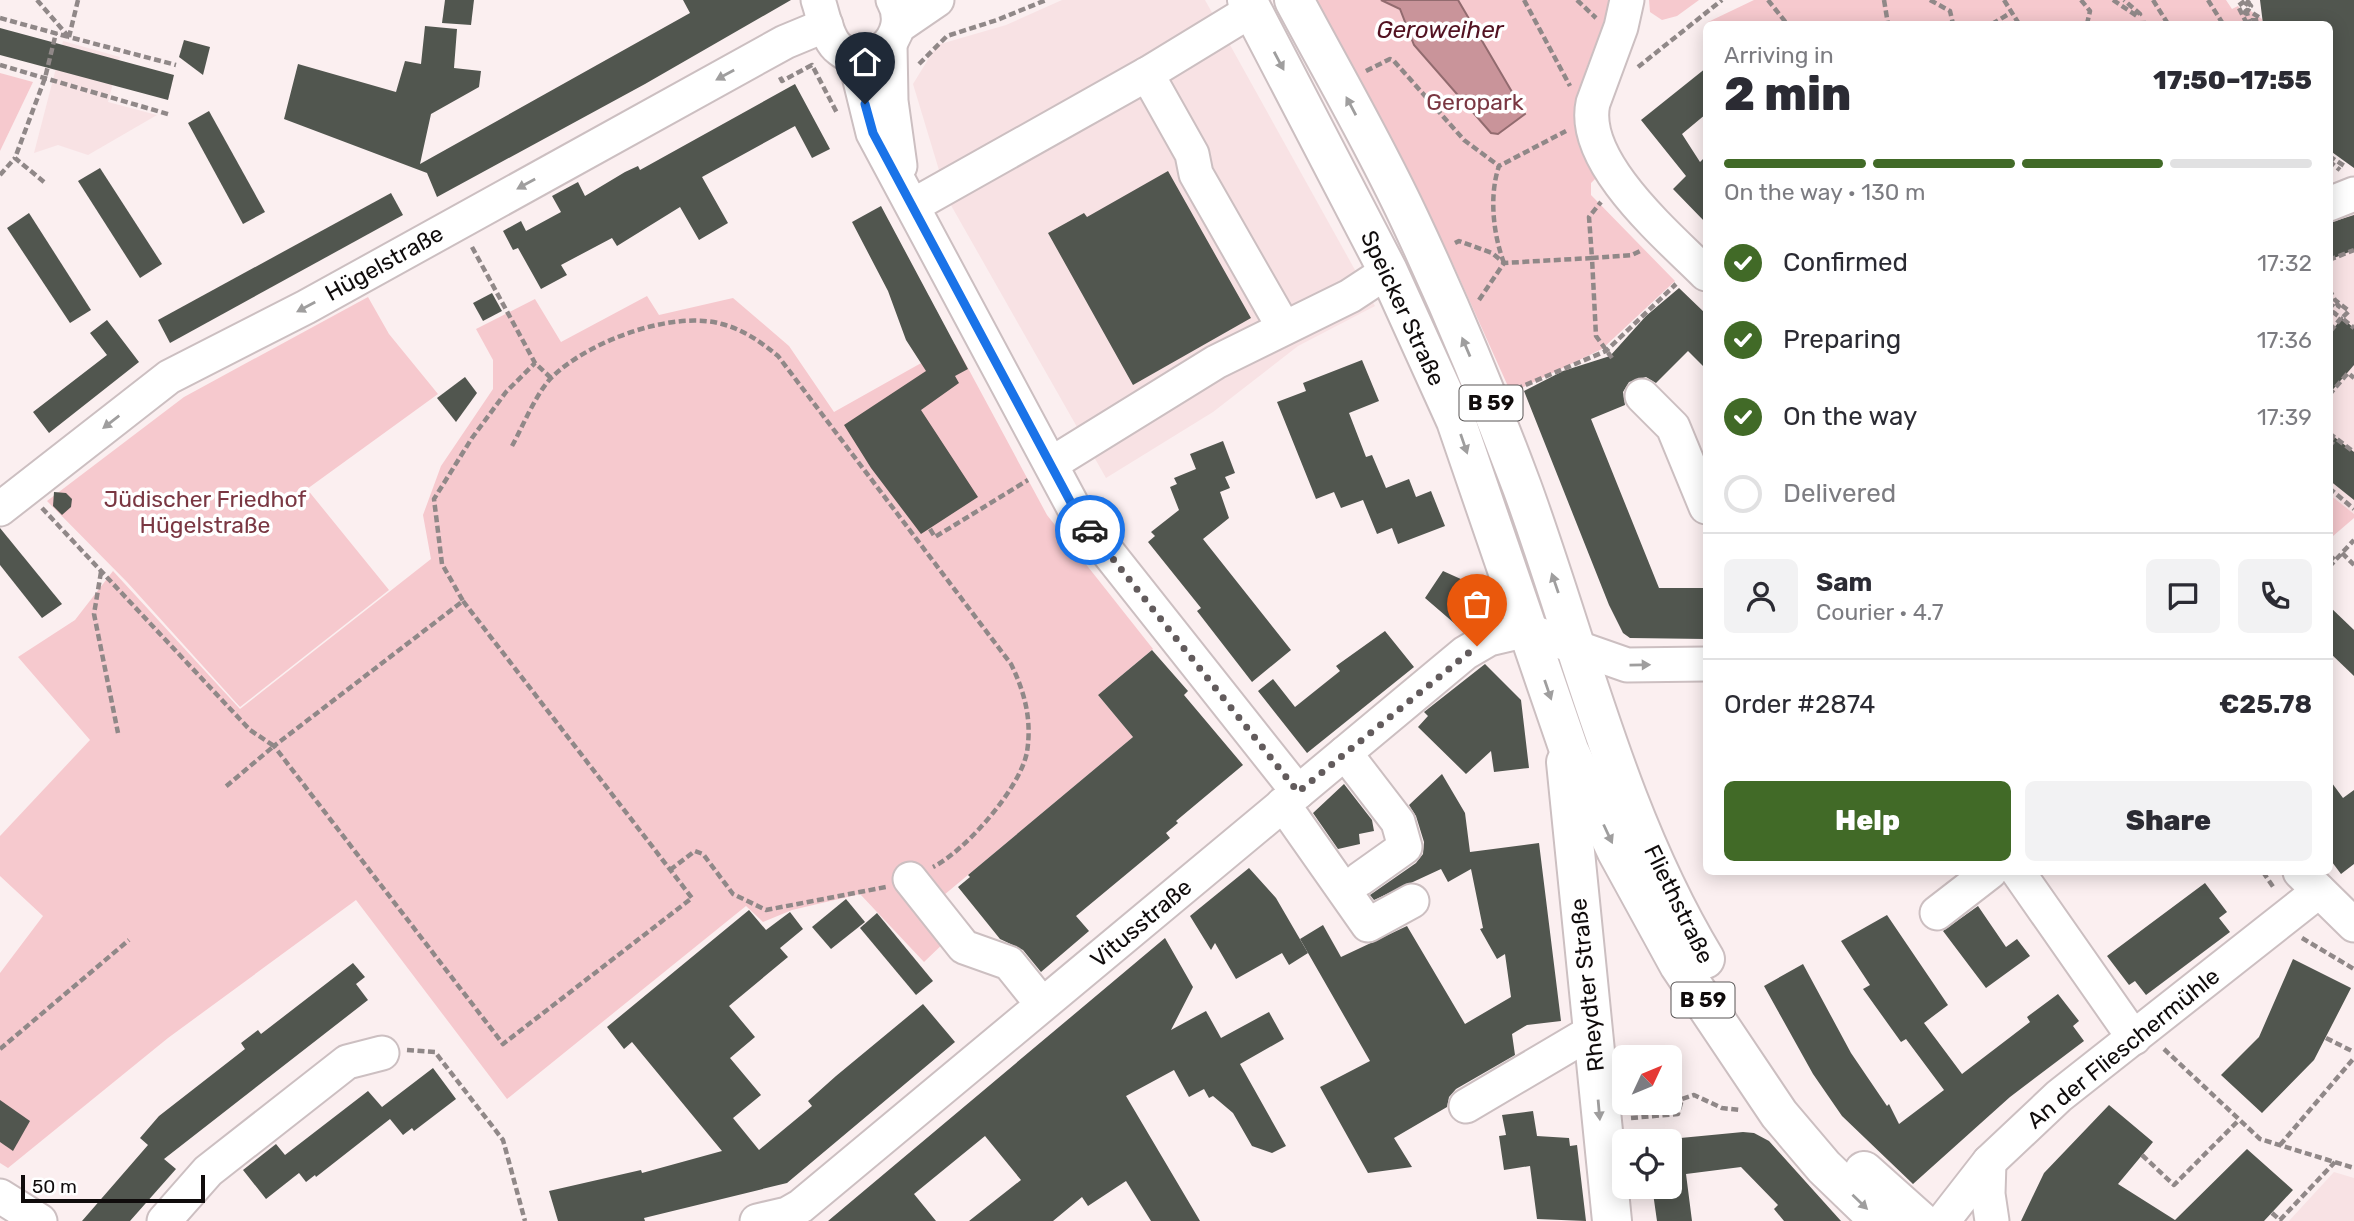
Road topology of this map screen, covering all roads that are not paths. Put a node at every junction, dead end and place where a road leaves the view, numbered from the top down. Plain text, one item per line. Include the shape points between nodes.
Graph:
1 (937, 0) edge
2 (1294, 0) edge
3 (1627, 0) edge
4 (1250, 5) edge
5 (825, 8) edge
6 (894, 24) edge
7 (858, 56) junction
8 (1147, 74) junction
9 (2354, 194) edge
10 (908, 195) junction
11 (2333, 202) edge
12 (1388, 271) junction
13 (1693, 277) edge
14 (1284, 328) junction
15 (1642, 396) dead end
16 (1051, 464) junction
17 (12, 499) edge
18 (1703, 500) edge
19 (1527, 630) junction
20 (1577, 648) junction
21 (1703, 664) edge
22 (1569, 750) junction
23 (1345, 753) junction
24 (1618, 772) junction
25 (1291, 798) junction
26 (1986, 875) edge
27 (2020, 875) edge
28 (1360, 878) dead end
29 (910, 879) road end
30 (2310, 881) edge
31 (1412, 901) dead end
32 (1937, 913) dead end
33 (2354, 925) edge
34 (1042, 1004) junction
35 (1593, 1031) junction
36 (2147, 1038) junction
37 (382, 1053) road end
38 (1466, 1106) dead end
39 (1989, 1162) junction
40 (0, 1196) edge
41 (40, 1221) edge
42 (164, 1221) edge
43 (757, 1221) edge
44 (1612, 1221) edge
45 (1880, 1221) edge
46 (1920, 1221) edge
47 (1943, 1221) edge
48 (1992, 1221) edge

1 - 6 street
20 -> 2 main road, Speicker Straße / B 59 via 1489,399 1452,314 1393,187
3 - 13 street via 1591,115 1594,142 1610,190
4 - 8 street
4 -> 12 main road, Speicker Straße / B 59
5 - 7 street via 836,46
5 -> 17 street, Hügelstraße via 785,42 306,307 169,377
6 - 7 street via 880,52
6 - 10 street via 891,101
7 - 10 street via 873,133
8 - 10 street
8 - 14 street via 1192,154 1196,174
9 - 11 street
10 - 16 street
12 - 14 street via 1350,296
12 -> 19 main road, Speicker Straße / B 59 via 1456,421
14 - 16 street via 1216,362
15 - 18 street via 1673,427
16 - 25 street via 1076,512
19 - 20 street
19 -> 22 main road, Speicker Straße / B 59
19 - 23 street, Vitusstraße via 1489,639 1465,653
20 -> 21 street via 1627,665
20 - 24 main road, Fliethstraße / B 59
22 - 24 street via 1585,749
22 - 35 main road, Rheydter Straße / B 59 via 1565,769
22 -> 45 main road, Fliethstraße / B 59 via 1616,850 1679,965 1779,1114 1824,1167
23 - 25 street, Vitusstraße
23 - 28 street via 1398,822 1405,846
24 - 46 main road, Fliethstraße / B 59 via 1697,945 1765,1055 1836,1145
25 - 31 street via 1368,925
25 - 34 street, Vitusstraße
26 - 32 street
27 - 36 street
29 - 34 street via 964,947 1009,963
30 - 33 street
30 - 36 street, An der Flieschermühle
34 - 43 street, Vitusstraße via 801,1206
35 - 38 street
35 -> 44 main road, Rheydter Straße / B 59
36 - 39 street, An der Flieschermühle
37 - 42 street via 347,1062 208,1171
39 - 47 street, An der Flieschermühle
39 - 48 street
40 - 41 street

